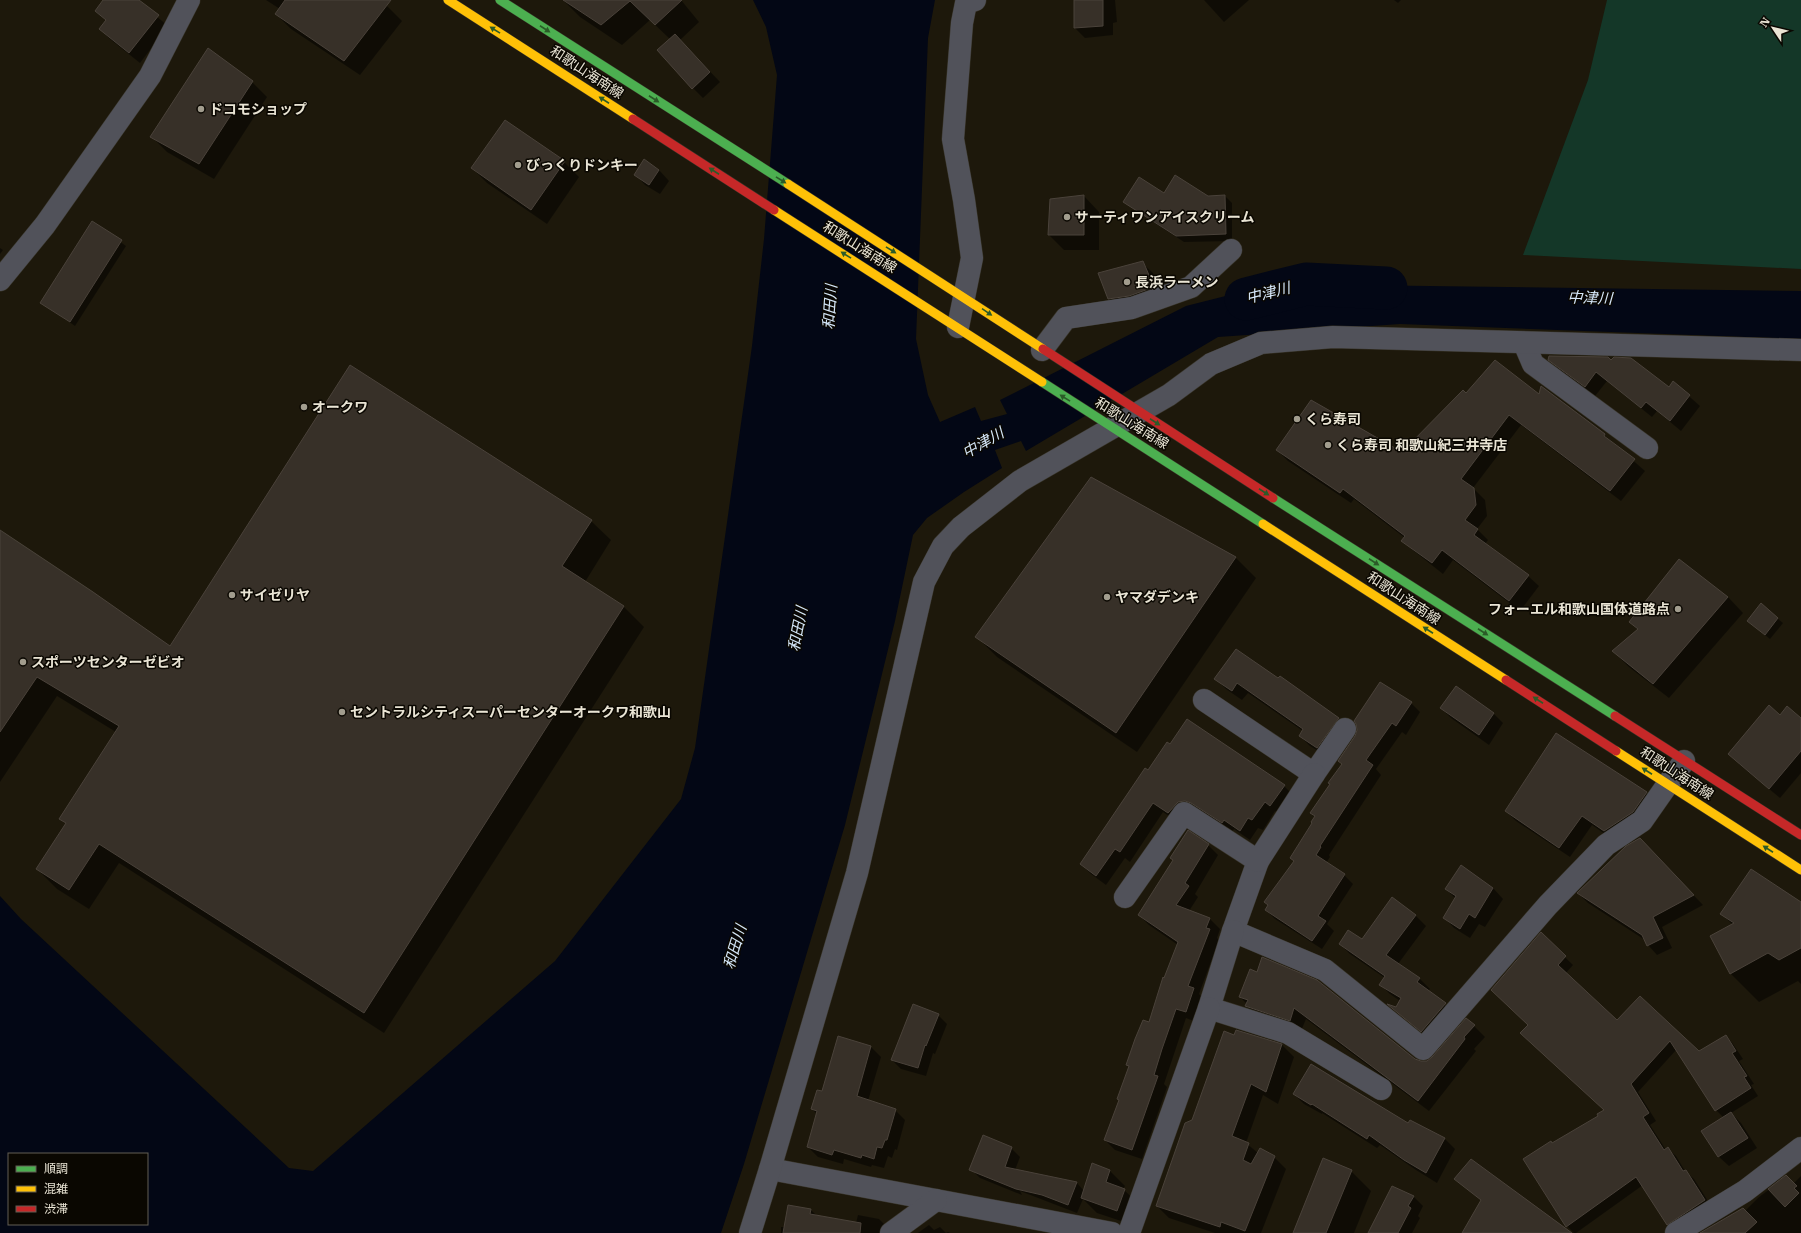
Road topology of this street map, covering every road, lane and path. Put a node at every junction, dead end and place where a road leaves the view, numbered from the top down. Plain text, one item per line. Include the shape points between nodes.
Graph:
1 (189, 0) edge
2 (448, 0) edge
3 (500, 0) edge
4 (975, 0) edge
5 (1231, 250) dead end
6 (0, 280) edge
7 (964, 297) junction
8 (958, 327) junction
9 (1524, 343) junction
10 (1801, 350) edge
11 (1045, 352) junction
12 (1131, 407) junction
13 (1105, 423) junction
14 (1647, 448) dead end
15 (1204, 700) dead end
16 (1345, 729) dead end
17 (1684, 761) junction
18 (1314, 774) junction
19 (1668, 784) junction
20 (1801, 835) edge
21 (1258, 861) junction
22 (1801, 870) edge
23 (1124, 897) dead end
24 (1233, 931) junction
25 (1209, 1008) junction
26 (1381, 1089) dead end
27 (1801, 1148) edge
28 (770, 1169) junction
29 (936, 1200) junction
30 (1056, 1229) edge
31 (750, 1233) edge
32 (891, 1233) edge
33 (1112, 1233) edge
34 (1129, 1233) edge
35 (1676, 1233) edge

1 - 6 street via 150,76 45,225
8 -> 2 main road, 和歌山海南線
3 -> 7 main road, 和歌山海南線
4 - 7 street via 966,3 962,24 953,139 972,258
5 - 11 street via 1191,287 1132,308 1066,318
7 - 8 street
7 -> 11 main road, 和歌山海南線
13 -> 8 main road, 和歌山海南線
9 - 10 street
9 - 12 street via 1332,337 1261,343 1211,364 1169,395
9 - 14 street via 1533,364
11 - 12 main road, 和歌山海南線
12 - 13 street
12 -> 17 main road, 和歌山海南線
19 -> 13 main road, 和歌山海南線
13 - 28 street via 1020,481 962,527 943,546 924,582 857,873
15 - 18 street
16 - 18 street
17 - 19 street
17 - 20 main road, 和歌山海南線
18 - 21 street
22 -> 19 main road, 和歌山海南線
19 - 24 street via 1642,821 1606,845 1548,905 1423,1049 1325,970
21 - 23 street via 1184,813
21 - 24 street
24 - 25 street
25 - 26 street via 1288,1033
25 - 34 street
27 - 35 street via 1745,1190
28 - 29 street
28 - 31 street
29 - 30 street
29 - 32 street
30 - 33 street

